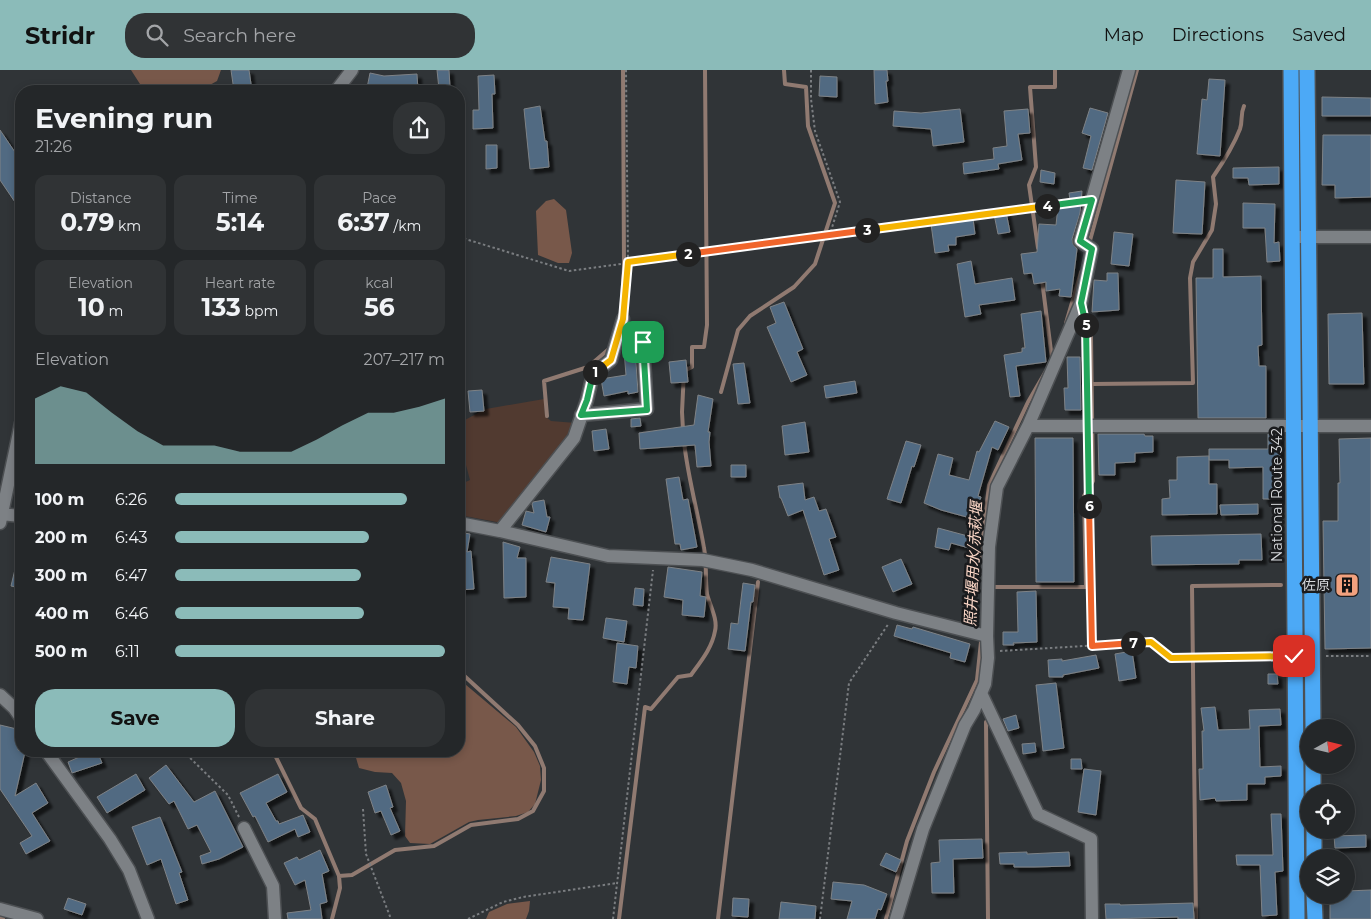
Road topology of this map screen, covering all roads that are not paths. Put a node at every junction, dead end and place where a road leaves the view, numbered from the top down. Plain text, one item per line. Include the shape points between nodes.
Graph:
1 (352, 70) edge
2 (1129, 70) edge
3 (1291, 70) edge
4 (1307, 70) edge
5 (341, 85) edge
6 (1292, 237) junction
7 (1371, 237) edge
8 (1309, 238) junction
9 (623, 319) road end
10 (643, 342) dead end
11 (581, 415) junction
12 (1028, 426) junction
13 (1310, 426) junction
14 (1371, 426) edge
15 (1292, 427) junction
16 (15, 448) edge
17 (15, 516) edge
18 (1, 517) edge
19 (465, 524) edge
20 (500, 531) junction
21 (987, 636) junction
22 (981, 693) junction
23 (0, 695) edge
24 (15, 709) edge
25 (1313, 719) edge
26 (50, 757) edge
27 (244, 828) road end
28 (1314, 904) edge
29 (0, 909) edge
30 (37, 919) edge
31 (148, 919) edge
32 (275, 919) edge
33 (896, 919) edge
34 (1092, 919) edge
35 (1296, 919) edge
36 (1315, 919) edge

1 - 5 street
2 - 12 street via 1080,241 1092,249 1081,303
3 - 6 highway, National Route 342
4 - 8 highway
6 - 8 street
6 - 15 highway, National Route 342
7 - 8 street
8 - 13 highway
9 - 11 street via 611,360 593,374
10 - 11 street via 647,410
11 - 20 street via 574,438
12 - 15 street
12 - 21 street via 997,487 988,547
13 - 14 street
13 - 15 street
13 - 25 highway
15 - 35 highway, National Route 342
16 - 18 street
17 - 18 street
19 - 20 street
20 - 21 street via 608,556 703,560 752,570
21 - 22 street via 985,684
22 - 33 street via 923,829
22 - 34 street via 1038,814 1092,839
23 - 24 street
26 - 31 street via 129,870
27 - 32 street via 273,886
28 - 36 highway
29 - 30 street

